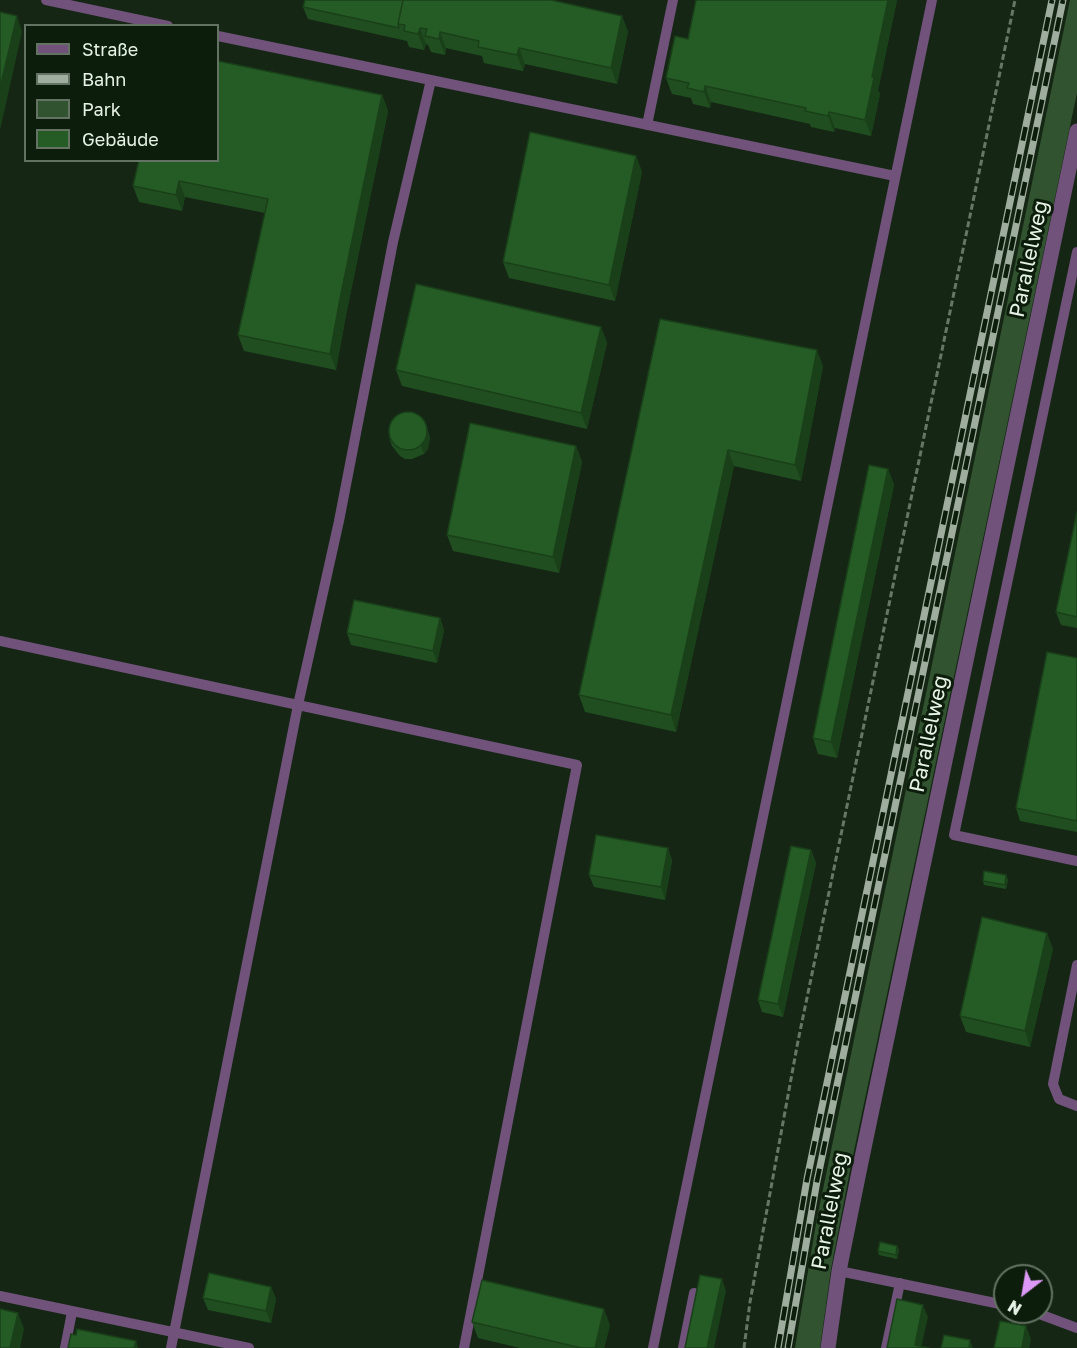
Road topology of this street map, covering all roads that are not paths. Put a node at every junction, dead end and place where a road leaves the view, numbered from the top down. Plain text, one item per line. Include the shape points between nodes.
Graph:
1 (46, 0) edge
2 (673, 0) edge
3 (932, 0) edge
4 (78, 3) edge
5 (160, 24) edge
6 (219, 36) edge
7 (431, 80) junction
8 (647, 124) junction
9 (1077, 130) edge
10 (895, 176) junction
11 (1077, 252) edge
12 (1072, 300) edge
13 (0, 641) edge
14 (298, 705) junction
15 (1077, 861) edge
16 (1077, 965) edge
17 (1077, 1106) edge
18 (839, 1271) junction
19 (900, 1283) junction
20 (694, 1293) edge
21 (0, 1296) edge
22 (993, 1302) edge
23 (72, 1312) junction
24 (1053, 1319) edge
25 (1077, 1328) edge
26 (174, 1332) junction
27 (65, 1348) edge
28 (171, 1348) edge
29 (249, 1348) edge
30 (464, 1348) edge
31 (653, 1348) edge
32 (683, 1348) edge
33 (828, 1348) edge
34 (886, 1348) edge

1 - 4 lane
2 - 8 lane
3 - 10 lane
4 - 5 lane
6 - 7 lane
7 - 8 lane
7 - 14 lane via 393,242
8 - 10 lane
9 - 18 street, Parallelweg
10 - 31 lane
11 - 12 lane
12 - 15 lane via 954,835
13 - 14 lane
14 - 26 lane
14 - 30 lane via 577,765
16 - 17 lane via 1053,1084 1059,1099
18 - 19 lane
18 - 33 street, Parallelweg
19 - 22 lane
19 - 34 lane
20 - 32 lane
21 - 23 lane
23 - 26 lane
23 - 27 lane
24 - 25 lane
26 - 28 lane
26 - 29 lane

